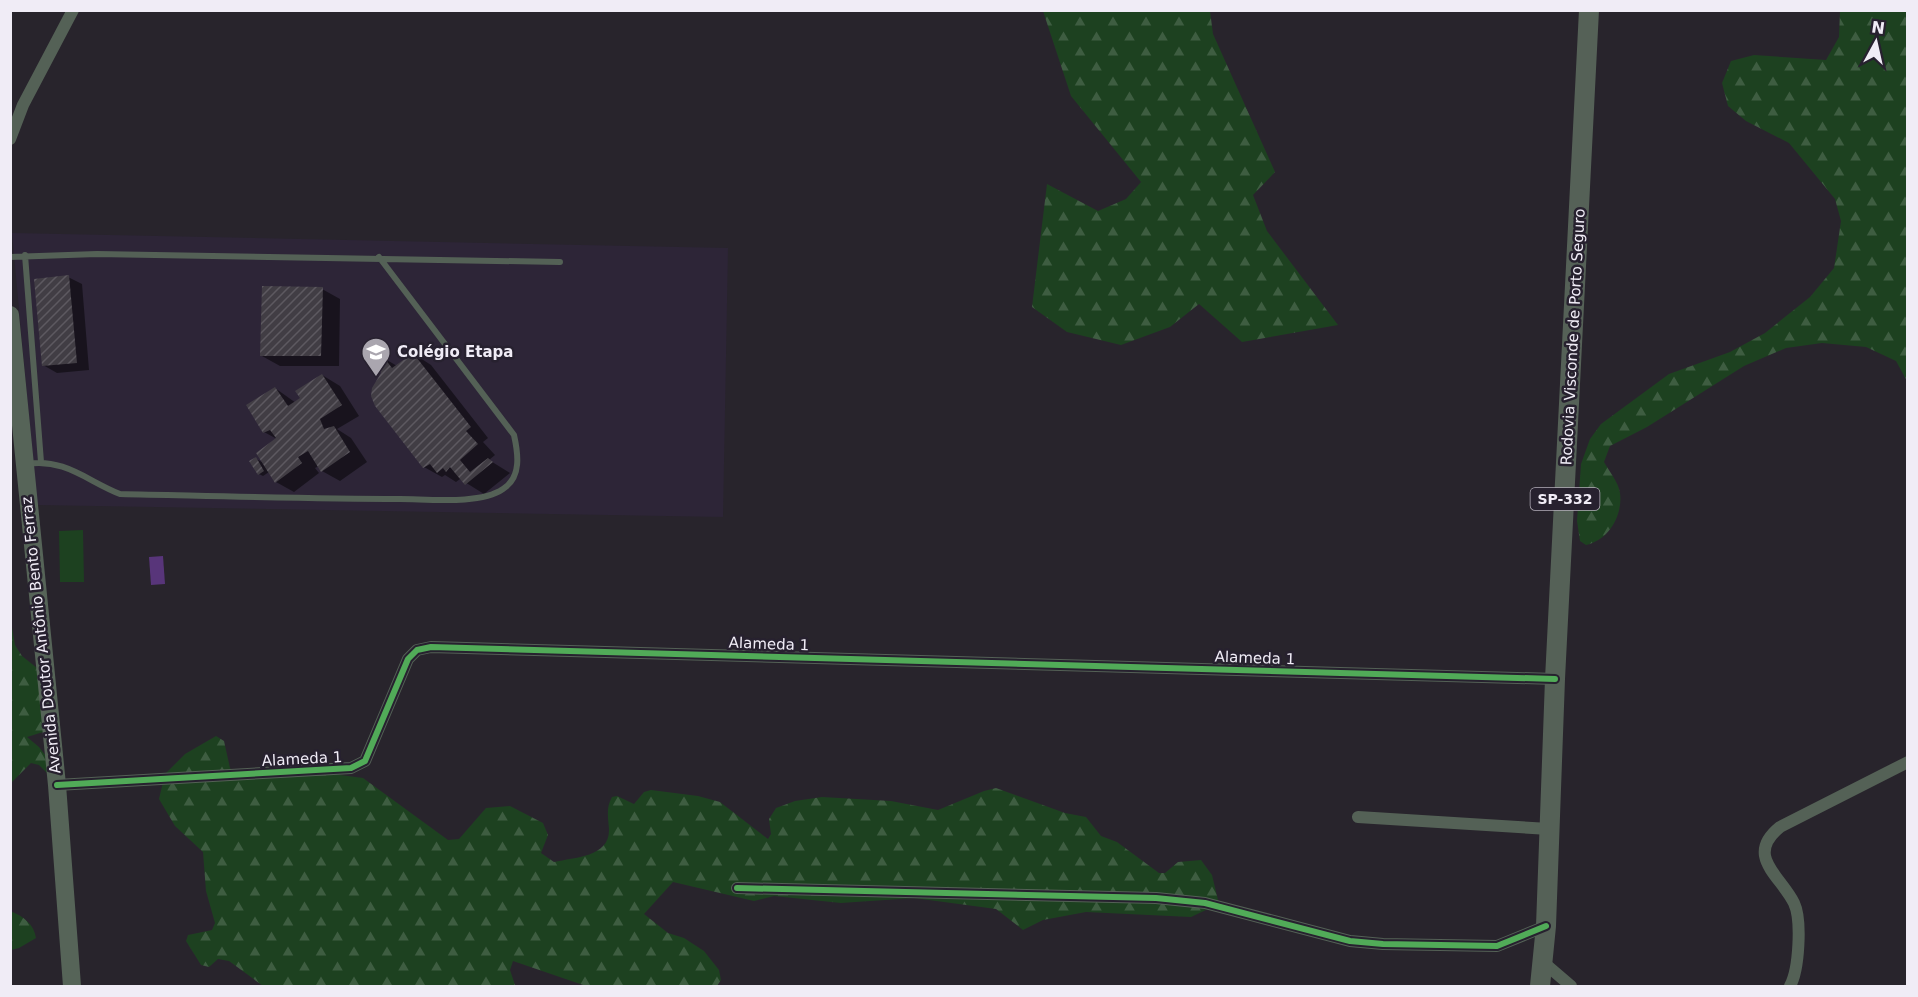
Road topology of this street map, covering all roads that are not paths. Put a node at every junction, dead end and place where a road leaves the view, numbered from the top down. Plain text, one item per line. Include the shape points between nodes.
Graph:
1 (73, 10) edge
2 (1590, 10) edge
3 (10, 139) edge
4 (25, 255) junction
5 (10, 257) edge
6 (379, 257) junction
7 (560, 262) dead end
8 (11, 318) edge
9 (32, 464) junction
10 (1555, 679) junction
11 (1908, 762) edge
12 (57, 785) junction
13 (1358, 817) dead end
14 (1549, 829) junction
15 (737, 888) dead end
16 (1546, 926) junction
17 (1543, 962) junction
18 (72, 987) edge
19 (1540, 987) edge
20 (1571, 987) edge
21 (1790, 987) edge

1 - 3 street via 23,105
2 - 10 main road, Rodovia Visconde de Porto Seguro / SP-332
4 - 5 lane
4 - 6 lane
4 - 9 lane
6 - 7 lane
6 - 9 lane via 514,435 519,459 512,480 503,489 475,498 120,494 70,467
8 - 9 main road, Avenida Doutor Antônio Bento Ferraz
9 - 12 main road, Avenida Doutor Antônio Bento Ferraz
10 - 12 street, Alameda 1 via 431,647 417,650 408,658 365,761 351,768
10 - 14 main road, Rodovia Visconde de Porto Seguro / SP-332
11 - 21 street via 1780,827 1767,843 1765,859 1795,904 1797,916 1797,968
12 - 18 main road, Avenida Doutor Antônio Bento Ferraz
13 - 14 street
14 - 16 main road, Rodovia Visconde de Porto Seguro / SP-332
15 - 16 street via 1156,898 1205,903 1350,941 1383,944 1497,946
16 - 17 main road, Rodovia Visconde de Porto Seguro / SP-332
17 - 19 main road, Rodovia Visconde de Porto Seguro / SP-332
17 - 20 street

